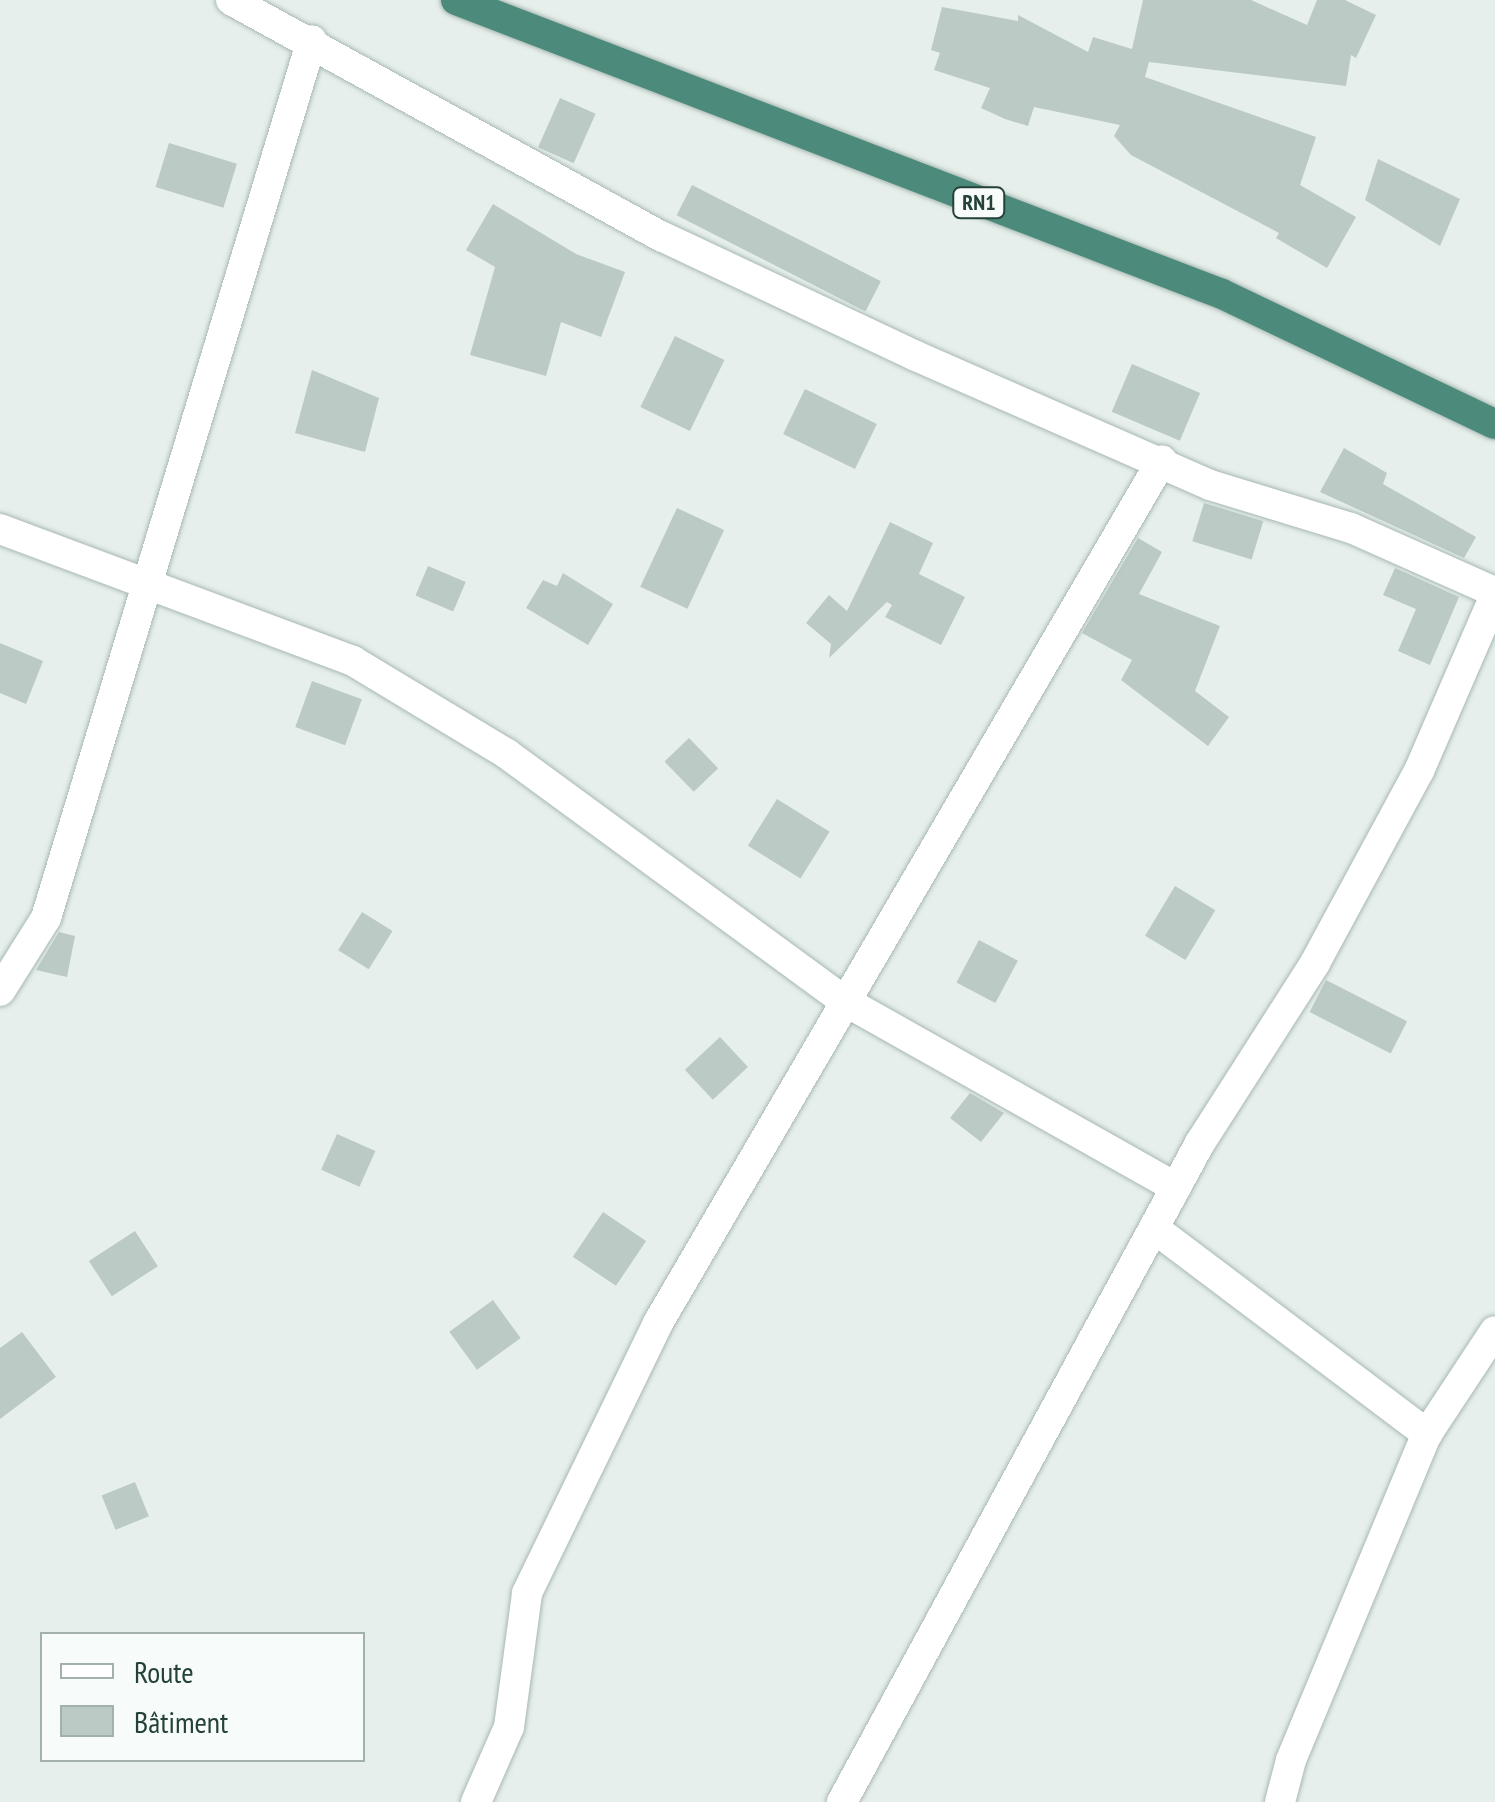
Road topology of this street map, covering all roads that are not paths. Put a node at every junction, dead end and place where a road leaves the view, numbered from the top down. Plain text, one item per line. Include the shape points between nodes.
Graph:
1 (231, 0) edge
2 (456, 0) edge
3 (312, 40) junction
4 (1495, 424) edge
5 (1162, 460) junction
6 (0, 529) edge
7 (151, 582) junction
8 (1495, 594) edge
9 (0, 991) edge
10 (843, 1000) junction
11 (1176, 1188) junction
12 (1155, 1229) junction
13 (1495, 1331) edge
14 (1484, 1367) edge
15 (1426, 1434) junction
16 (476, 1802) edge
17 (842, 1802) edge
18 (1280, 1802) edge

1 - 3 street
2 - 4 highway, RN1 via 1222,294
3 - 5 street via 661,236 916,356
3 - 7 street
5 - 8 street via 1210,484 1351,528
5 - 10 street
6 - 7 street
7 - 9 street via 46,918
7 - 10 street via 370,672 507,754
8 - 11 street via 1419,772 1315,963
10 - 11 street
10 - 16 street via 658,1323 527,1594 509,1727
11 - 12 street
12 - 15 street
12 - 17 street
13 - 14 street
14 - 15 street
15 - 18 street via 1291,1760

